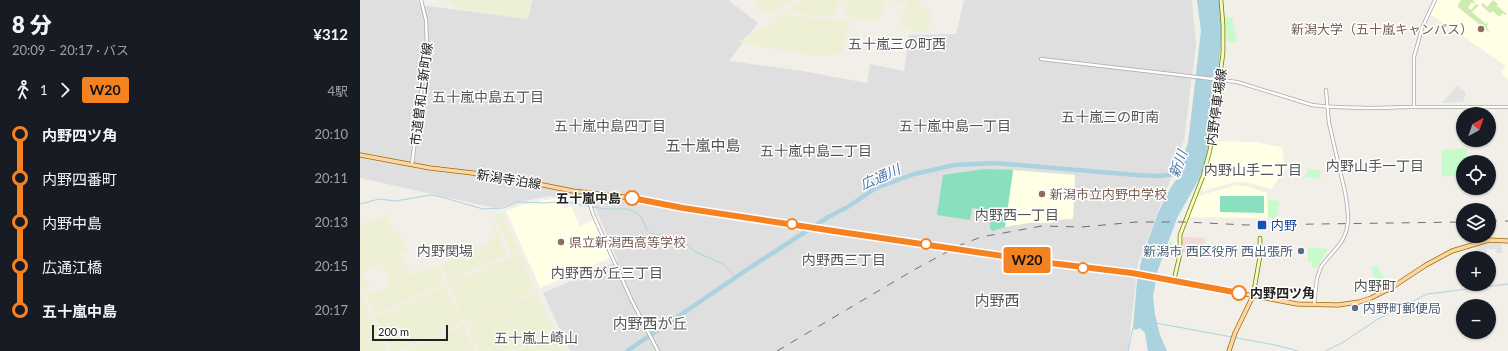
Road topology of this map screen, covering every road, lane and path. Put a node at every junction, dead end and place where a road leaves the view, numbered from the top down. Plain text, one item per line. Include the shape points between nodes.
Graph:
1 (421, 0) edge
2 (1221, 0) edge
3 (1435, 0) edge
4 (1041, 59) dead end
5 (1326, 90) dead end
6 (1327, 107) junction
7 (1414, 107) junction
8 (1508, 107) edge
9 (360, 155) edge
10 (412, 165) junction
11 (591, 193) junction
12 (1260, 238) dead end
13 (1508, 241) edge
14 (1174, 280) junction
15 (1253, 296) junction
16 (1314, 305) junction
17 (658, 351) edge
18 (1229, 351) edge

1 - 10 street, 市道曽和上新町線 via 427,24 427,47
2 - 14 main road, 内野停車場線 via 1223,53 1210,150 1203,176 1180,235 1180,254
3 - 7 street via 1422,28 1414,57
4 - 6 street, bridge via 1237,82 1312,105
5 - 6 street
6 - 7 street
6 - 16 street, bridge via 1348,215 1346,232 1339,246 1321,267
7 - 8 street
9 - 10 main road, 新潟寺泊線
10 - 11 main road, 新潟寺泊線 via 498,176
11 - 14 main road, 新潟寺泊線
11 - 17 street via 590,204 593,214 630,298
12 - 15 main road via 1260,256
13 - 16 main road via 1485,241 1452,251 1371,298 1348,304
14 - 15 main road
15 - 16 main road
15 - 18 main road via 1238,325

